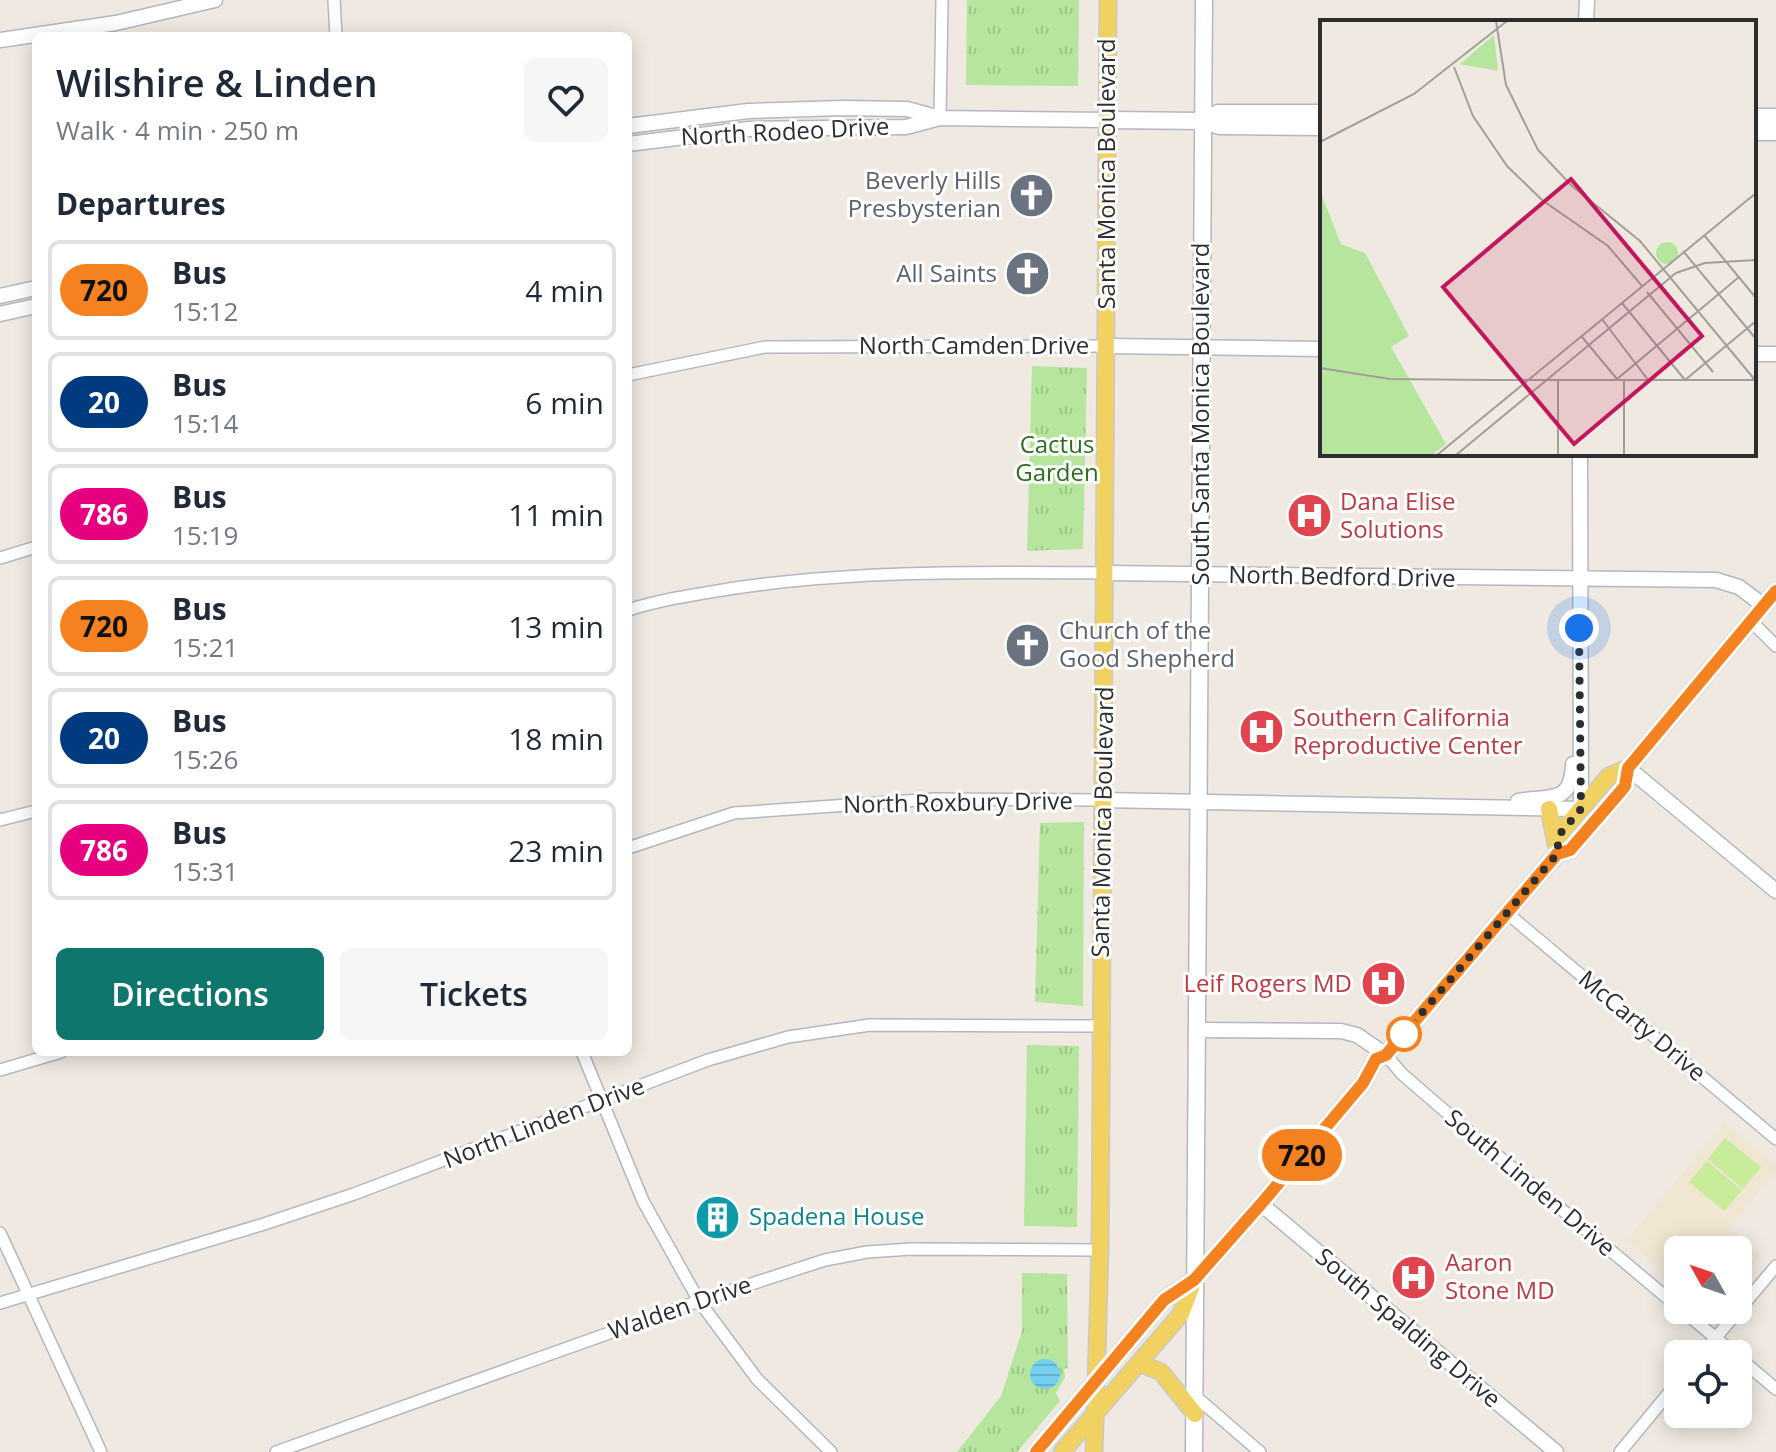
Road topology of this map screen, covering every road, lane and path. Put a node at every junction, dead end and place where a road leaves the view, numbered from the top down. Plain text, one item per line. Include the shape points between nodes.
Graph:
1 (215, 0) edge
2 (334, 0) edge
3 (942, 0) edge
4 (1108, 0) edge
5 (1204, 0) edge
6 (1587, 0) edge
7 (1586, 20) edge
8 (55, 32) edge
9 (336, 32) edge
10 (32, 35) edge
11 (0, 40) edge
12 (1320, 113) edge
13 (940, 118) junction
14 (1108, 120) junction
15 (1204, 121) junction
16 (632, 126) edge
17 (1320, 127) edge
18 (632, 144) edge
19 (32, 289) edge
20 (0, 296) edge
21 (32, 307) edge
22 (0, 314) edge
23 (1107, 346) junction
24 (1202, 348) junction
25 (1320, 349) edge
26 (632, 374) edge
27 (1580, 456) edge
28 (32, 548) edge
29 (0, 558) edge
30 (1105, 573) junction
31 (1200, 575) junction
32 (1579, 579) junction
33 (1776, 591) edge
34 (1764, 606) junction
35 (632, 609) edge
36 (1751, 621) junction
37 (1776, 646) edge
38 (1579, 693) junction
39 (1628, 768) junction
40 (1102, 800) junction
41 (1198, 803) junction
42 (1503, 808) junction
43 (1549, 809) junction
44 (1581, 809) junction
45 (32, 812) edge
46 (0, 820) edge
47 (632, 847) edge
48 (1557, 854) junction
49 (1776, 891) edge
50 (1507, 913) junction
51 (1101, 1026) junction
52 (1196, 1030) junction
53 (1386, 1055) junction
54 (47, 1056) edge
55 (584, 1056) edge
56 (0, 1070) edge
57 (603, 1100) junction
58 (1776, 1139) edge
59 (1261, 1204) junction
60 (0, 1233) edge
61 (1100, 1250) junction
62 (1776, 1266) edge
63 (1194, 1280) junction
64 (28, 1295) junction
65 (1664, 1295) edge
66 (699, 1301) junction
67 (0, 1303) edge
68 (1699, 1324) edge
69 (1715, 1338) junction
70 (1717, 1340) edge
71 (1139, 1363) junction
72 (1752, 1369) edge
73 (1097, 1381) junction
74 (1776, 1389) edge
75 (1195, 1396) junction
76 (1664, 1399) edge
77 (1095, 1413) junction
78 (1195, 1414) junction
79 (101, 1452) edge
80 (276, 1452) edge
81 (831, 1452) edge
82 (1036, 1452) edge
83 (1062, 1452) edge
84 (1094, 1452) edge
85 (1194, 1452) edge
86 (1260, 1452) edge
87 (1556, 1452) edge
88 (1620, 1452) edge

1 - 8 street
2 - 9 street
3 - 13 street
4 - 14 main road, Santa Monica Boulevard
5 - 15 main road, South Santa Monica Boulevard
6 - 7 street
10 - 11 street
12 - 15 main road, North Rodeo Drive via 1218,113
13 - 14 street, North Rodeo Drive
13 - 16 street, North Rodeo Drive via 907,109 827,108 748,111
13 - 18 street, North Rodeo Drive via 906,127 749,129
14 - 15 main road, North Rodeo Drive
14 - 23 main road, Santa Monica Boulevard
15 - 17 main road, North Rodeo Drive via 1219,126
15 - 24 main road, South Santa Monica Boulevard
19 - 20 street
21 - 22 street
23 - 24 street, North Camden Drive
23 - 26 street, North Camden Drive via 765,347
23 - 30 main road, Santa Monica Boulevard
24 - 25 street, North Camden Drive
24 - 31 main road, South Santa Monica Boulevard
27 - 32 street
28 - 29 street
30 - 31 street, North Bedford Drive
30 - 35 street, North Bedford Drive via 937,572 793,579
30 - 40 main road, Santa Monica Boulevard
31 - 32 street, North Bedford Drive
31 - 41 main road, South Santa Monica Boulevard
32 - 34 street, North Bedford Drive via 1730,582
32 - 38 street
33 - 34 main road
34 - 36 main road
36 - 37 street
36 - 39 main road
38 - 42 street via 1574,702 1572,780 1566,791
38 - 44 street
39 - 44 main road via 1609,776
39 - 48 main road via 1621,791 1570,850
39 - 49 street
40 - 41 street, North Roxbury Drive
40 - 47 street, North Roxbury Drive via 935,799 734,813
40 - 51 main road, Santa Monica Boulevard
41 - 42 street, North Roxbury Drive
41 - 52 main road, South Santa Monica Boulevard
42 - 43 street, North Roxbury Drive
43 - 44 street, North Roxbury Drive
43 - 48 main road
44 - 48 main road via 1559,835
45 - 46 street
48 - 50 main road
50 - 53 main road
50 - 58 street, McCarty Drive
51 - 57 street, North Linden Drive via 831,1030 746,1048
51 - 61 main road, Santa Monica Boulevard
52 - 53 street via 1341,1031
52 - 63 main road, South Santa Monica Boulevard
53 - 59 main road via 1376,1059 1363,1083
53 - 65 street, South Linden Drive
54 - 56 street
55 - 57 street
57 - 64 street, North Linden Drive via 354,1194
57 - 66 street via 643,1201
59 - 63 main road
59 - 87 street, South Spalding Drive
60 - 64 street
61 - 66 street, Walden Drive via 867,1252 783,1272
61 - 73 main road, Santa Monica Boulevard
62 - 69 street
63 - 71 main road via 1181,1314
63 - 73 main road via 1164,1300
63 - 75 main road, South Santa Monica Boulevard
64 - 67 street, North Linden Drive
64 - 79 street
66 - 80 street, Walden Drive
66 - 81 street via 757,1379
68 - 69 street, South Linden Drive
69 - 70 street, South Linden Drive
71 - 77 main road
71 - 78 main road via 1161,1372
72 - 74 street, South Linden Drive
73 - 77 main road, Santa Monica Boulevard
73 - 82 main road
75 - 78 main road, South Santa Monica Boulevard
75 - 86 street
76 - 88 street
77 - 83 main road
77 - 84 main road, Santa Monica Boulevard
78 - 85 main road, South Santa Monica Boulevard

